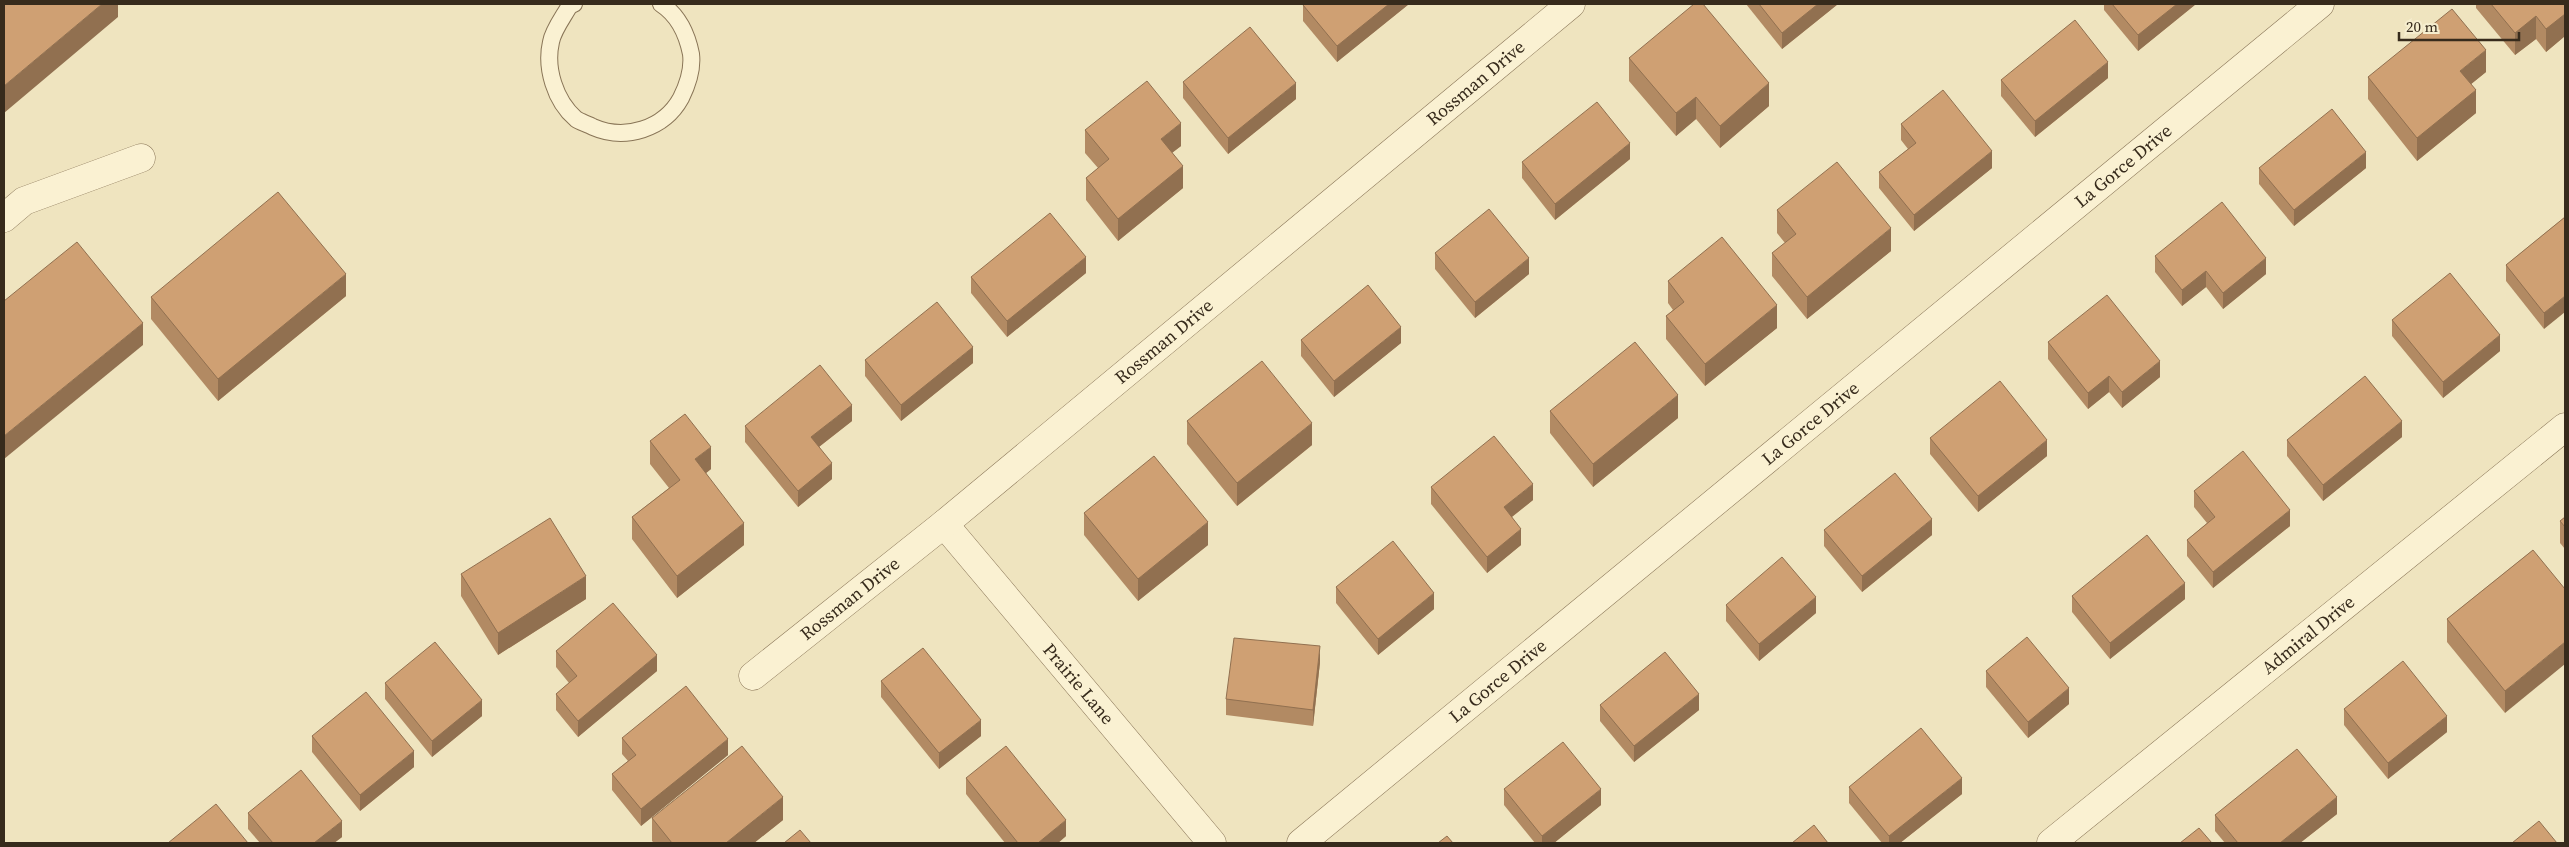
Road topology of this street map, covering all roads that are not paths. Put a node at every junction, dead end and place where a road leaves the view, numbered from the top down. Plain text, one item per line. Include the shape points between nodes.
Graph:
1 (571, 4) edge
2 (661, 4) edge
3 (1572, 4) edge
4 (2320, 4) edge
5 (141, 158) dead end
6 (4, 218) edge
7 (2565, 427) edge
8 (944, 524) junction
9 (752, 676) dead end
10 (1212, 843) edge
11 (1301, 843) edge
12 (2051, 843) edge

1 - 2 lane via 551,40 548,65 560,99 576,119 608,134 632,133 654,125 674,111 687,86 692,63 688,36 670,10
3 - 8 street, Rossman Drive
4 - 11 street, La Gorce Drive
5 - 6 street via 24,201
7 - 12 street, Admiral Drive
8 - 9 street, Rossman Drive
8 - 10 street, Prairie Lane

